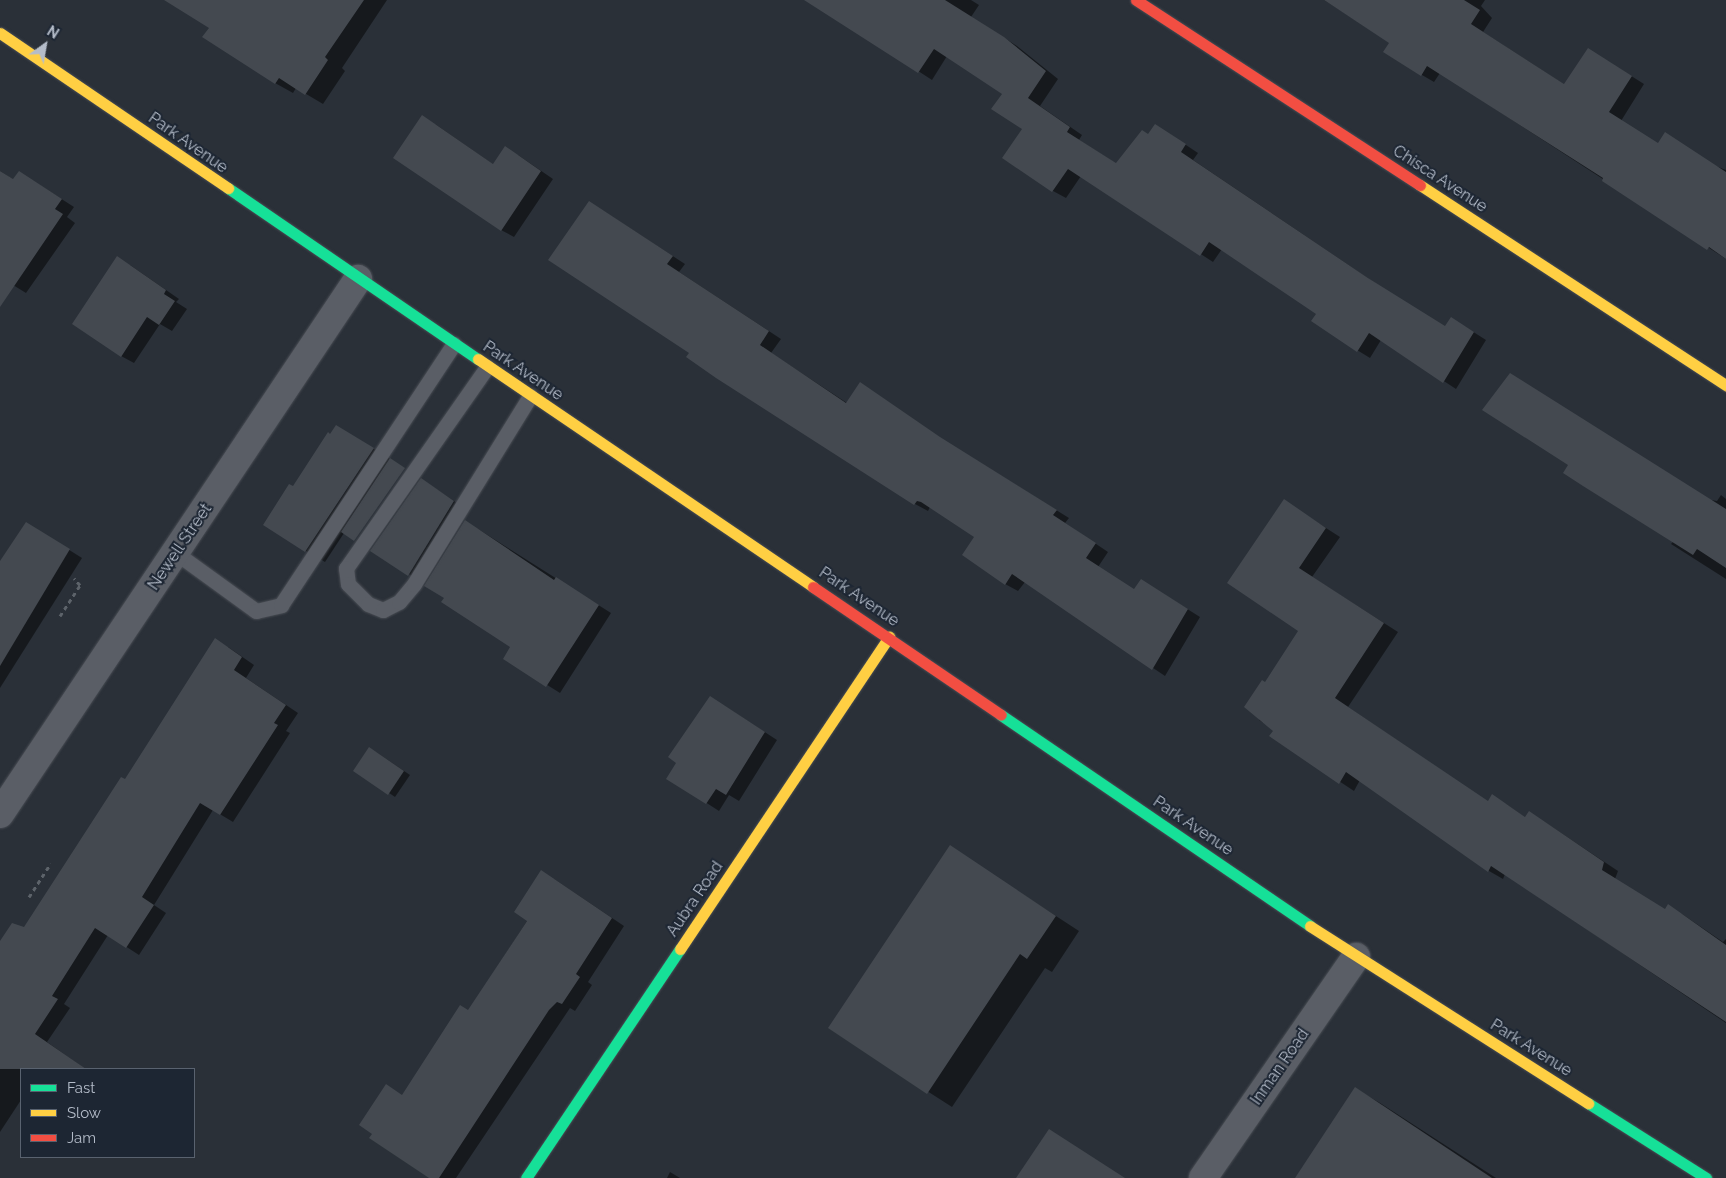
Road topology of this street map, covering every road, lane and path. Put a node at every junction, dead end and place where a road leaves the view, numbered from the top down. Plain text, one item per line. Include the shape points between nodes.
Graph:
1 (1136, 0) edge
2 (0, 33) edge
3 (358, 280) junction
4 (454, 344) junction
5 (487, 367) junction
6 (1726, 386) edge
7 (530, 396) junction
8 (176, 554) junction
9 (74, 578) dead end
10 (60, 616) dead end
11 (889, 637) junction
12 (0, 814) edge
13 (51, 863) dead end
14 (28, 898) dead end
15 (1356, 957) junction
16 (526, 1178) edge
17 (1203, 1178) edge
18 (1706, 1178) edge

1 - 6 main road, Chisca Avenue
2 - 3 main road, Park Avenue
3 - 4 main road, Park Avenue
3 - 8 street, Newell Street
4 - 5 main road, Park Avenue
4 - 8 lane via 281,605 256,611
5 - 7 main road, Park Avenue
5 - 7 lane via 349,561 346,568 348,584 368,604 383,610 399,602 414,584
7 - 11 main road, Park Avenue
8 - 12 street, Newell Street
9 - 10 path via 80,585
11 - 15 main road, Park Avenue
11 - 16 main road, Aubra Road
13 - 14 path
15 - 17 street, Inman Road
15 - 18 main road, Park Avenue

